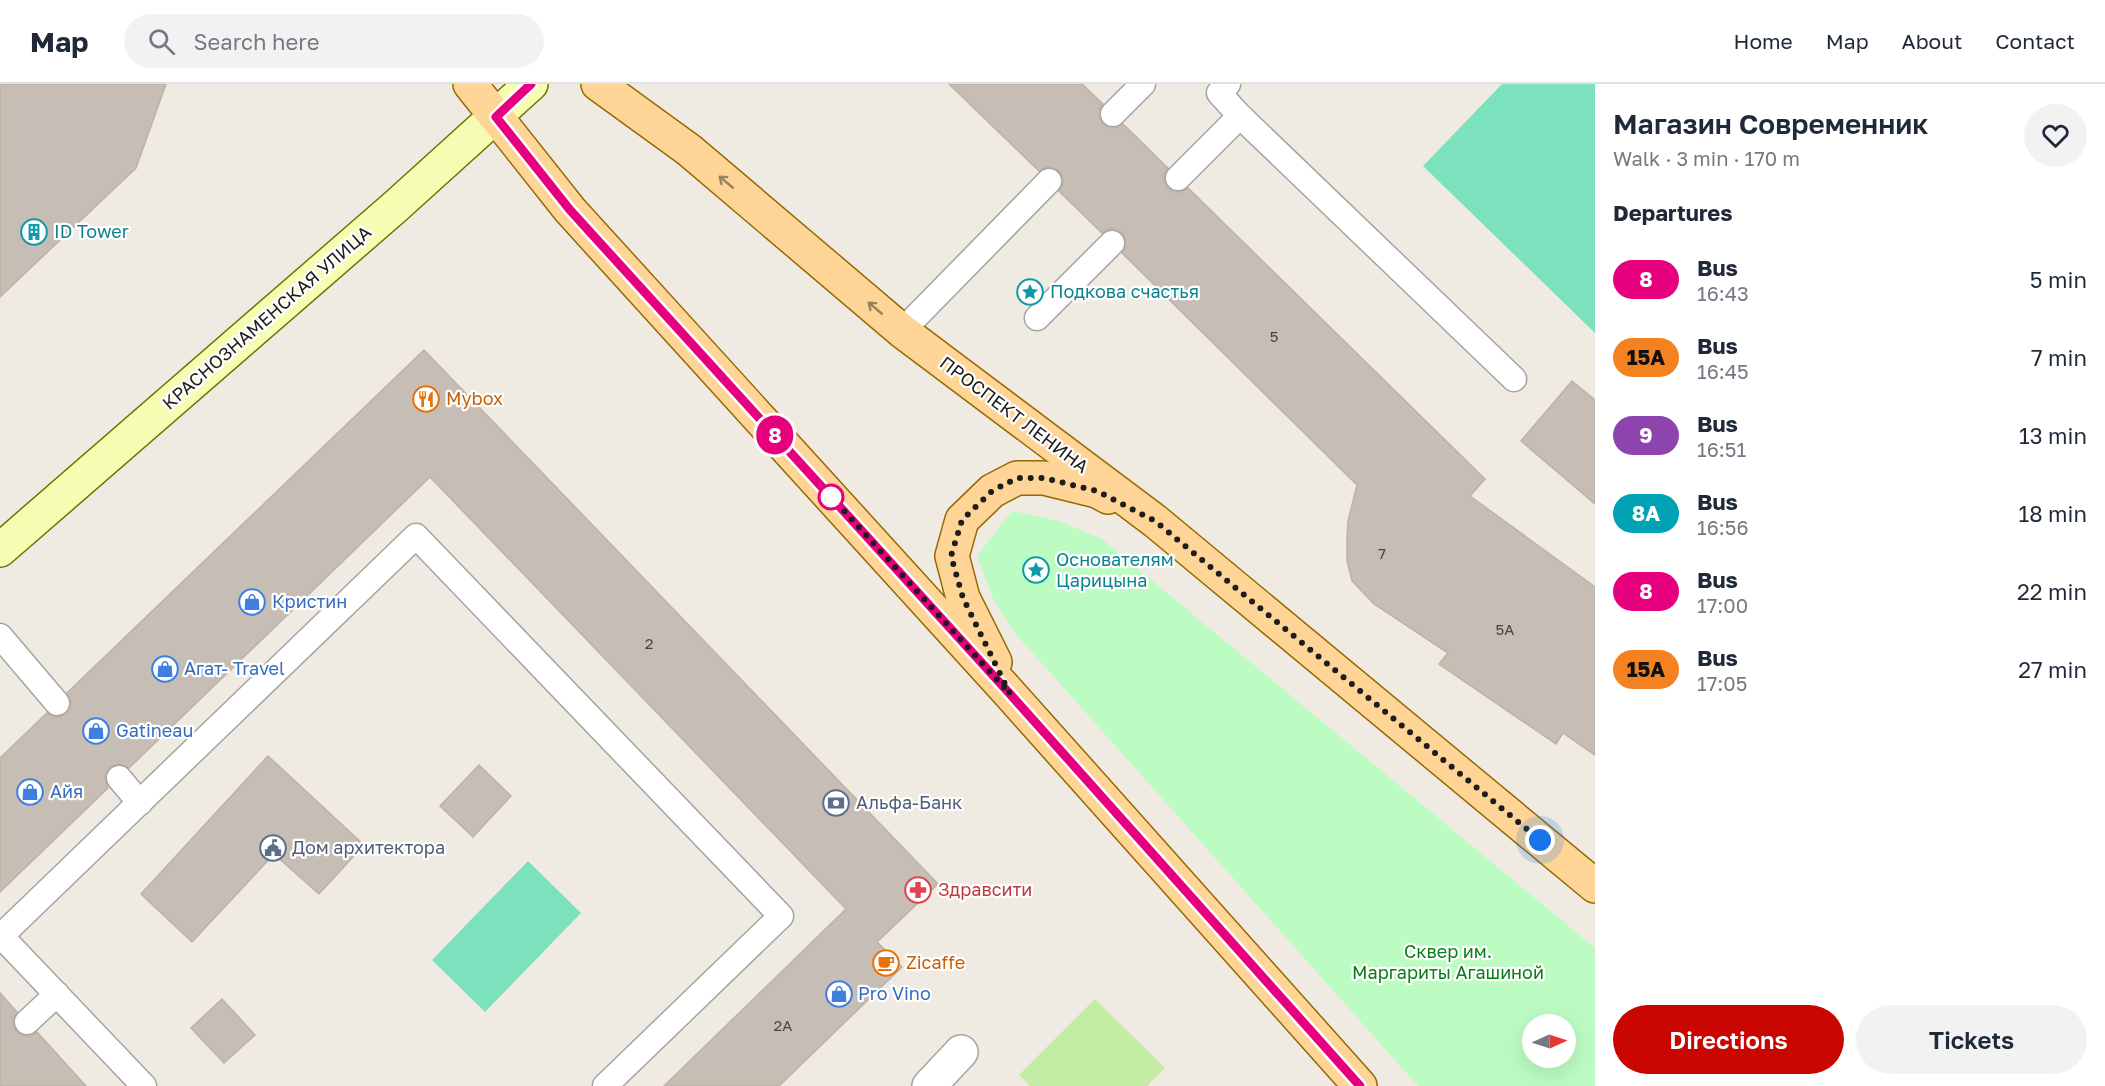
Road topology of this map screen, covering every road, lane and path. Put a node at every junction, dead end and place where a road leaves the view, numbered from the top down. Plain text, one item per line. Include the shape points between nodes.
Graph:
1 (470, 84) edge
2 (531, 84) edge
3 (598, 84) edge
4 (1143, 84) edge
5 (1228, 84) edge
6 (1113, 114) dead end
7 (1240, 116) junction
8 (496, 117) junction
9 (1178, 178) dead end
10 (1049, 181) dead end
11 (1112, 243) dead end
12 (1037, 318) dead end
13 (902, 331) junction
14 (1514, 380) dead end
15 (1155, 521) junction
16 (0, 550) edge
17 (0, 636) edge
18 (1010, 694) junction
19 (57, 703) dead end
20 (119, 778) dead end
21 (140, 803) junction
22 (1595, 886) edge
23 (57, 994) junction
24 (27, 1022) dead end
25 (961, 1052) dead end
26 (144, 1086) edge
27 (605, 1086) edge
28 (929, 1086) edge
29 (1360, 1086) edge

1 - 8 main road
2 - 8 main road, КРАСНОЗНАМЕНСКАЯ УЛИЦА
13 -> 3 main road, ПРОСПЕКТ ЛЕНИНА via 689,150
4 - 6 lane
5 - 7 lane via 1219,93
7 - 9 lane
7 - 14 lane
8 - 16 main road, КРАСНОЗНАМЕНСКАЯ УЛИЦА
8 - 18 main road via 570,210
10 - 13 lane
11 - 12 lane
13 - 15 main road, ПРОСПЕКТ ЛЕНИНА
15 - 18 main road via 1097,491 1044,478 1017,478 992,491 962,520 951,556 963,598
15 - 22 main road, ПРОСПЕКТ ЛЕНИНА
17 - 19 lane
18 - 29 main road
20 - 21 lane
21 - 23 lane via 1,936
21 - 27 lane via 416,536 781,916
23 - 24 lane
23 - 26 lane
25 - 28 street

